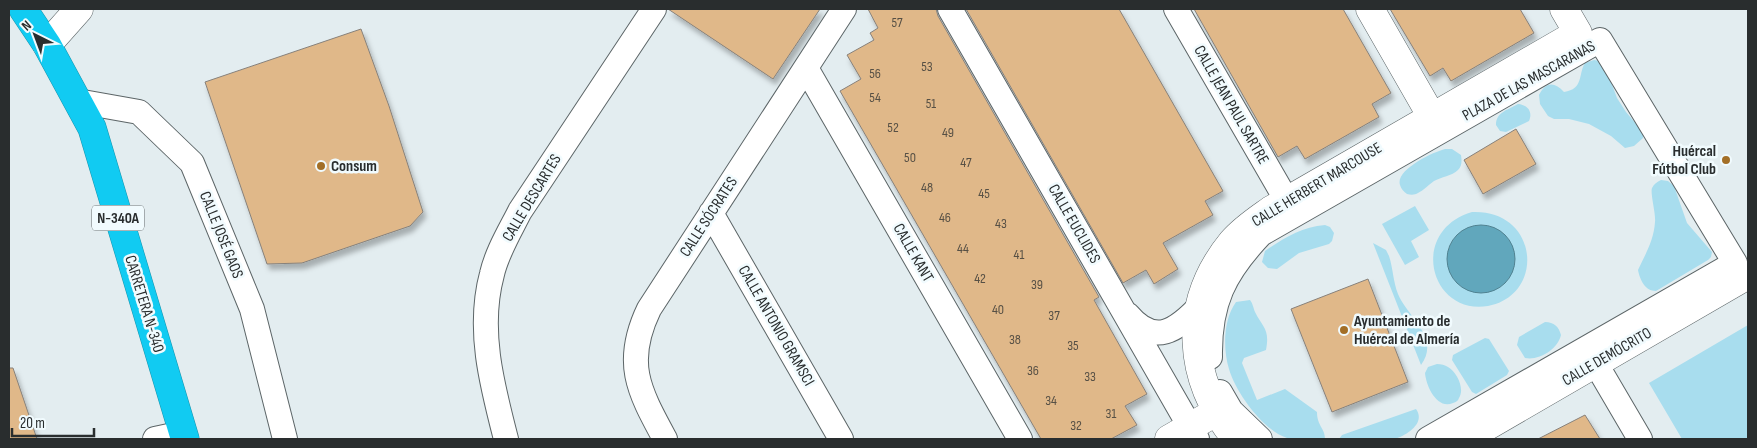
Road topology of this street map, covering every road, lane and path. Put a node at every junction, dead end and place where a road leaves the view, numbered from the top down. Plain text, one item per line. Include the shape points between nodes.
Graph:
1 (23, 9) edge
2 (79, 9) edge
3 (654, 9) edge
4 (844, 9) edge
5 (950, 9) edge
6 (1176, 9) edge
7 (1370, 9) edge
8 (1564, 9) edge
9 (46, 45) junction
10 (806, 68) junction
11 (77, 101) junction
12 (1432, 117) junction
13 (1287, 201) junction
14 (711, 213) junction
15 (1748, 275) edge
16 (1200, 306) junction
17 (1122, 308) junction
18 (1596, 364) junction
19 (1216, 412) junction
20 (1186, 435) edge
21 (184, 436) edge
22 (155, 439) edge
23 (285, 439) edge
24 (506, 439) edge
25 (665, 439) edge
26 (841, 439) edge
27 (1020, 439) edge
28 (1236, 439) edge
29 (1260, 439) edge
30 (1428, 439) edge
31 (1465, 439) edge
32 (1640, 439) edge

1 - 9 highway, CARRETERA N-340 / N-340A
2 - 9 street
3 - 24 street, CALLE DESCARTES via 520,211 492,272 486,301 487,348
4 - 10 street, CALLE SÓCRATES
5 - 17 street, CALLE EUCLIDES
6 - 13 street, CALLE JEAN PAUL SARTRE
7 - 12 street
8 - 12 street, CALLE HERBERT MARCOUSE via 1578,33
9 - 11 highway, CARRETERA N-340 / N-340A
10 - 14 street, CALLE SÓCRATES
10 - 27 street, CALLE KANT
11 - 21 highway, CARRETERA N-340 / N-340A via 92,128
11 - 23 street, CALLE JOSÉ GAOS via 139,112 192,163 252,308
12 - 13 street, CALLE HERBERT MARCOUSE
13 - 16 street, CALLE HERBERT MARCOUSE via 1250,224 1233,241 1207,283
14 - 25 street, CALLE SÓCRATES via 649,309 642,322 635,353 638,384
14 - 26 street, CALLE ANTONIO GRAMSCI
15 - 18 street, CALLE DEMÓCRITO
16 - 17 street via 1176,329 1164,332 1142,328
16 - 19 street, CALLE HERBERT MARCOUSE via 1196,330 1197,355 1202,379
17 - 20 street, CALLE EUCLIDES
18 - 31 street, CALLE DEMÓCRITO
18 - 32 street
19 - 20 street
19 - 28 street
21 - 22 street
29 - 30 street, PLAZA DE LAS MASCARANAS via 1231,411 1221,395 1210,357 1210,331 1218,296 1246,249 1261,234 1600,40 1735,263

